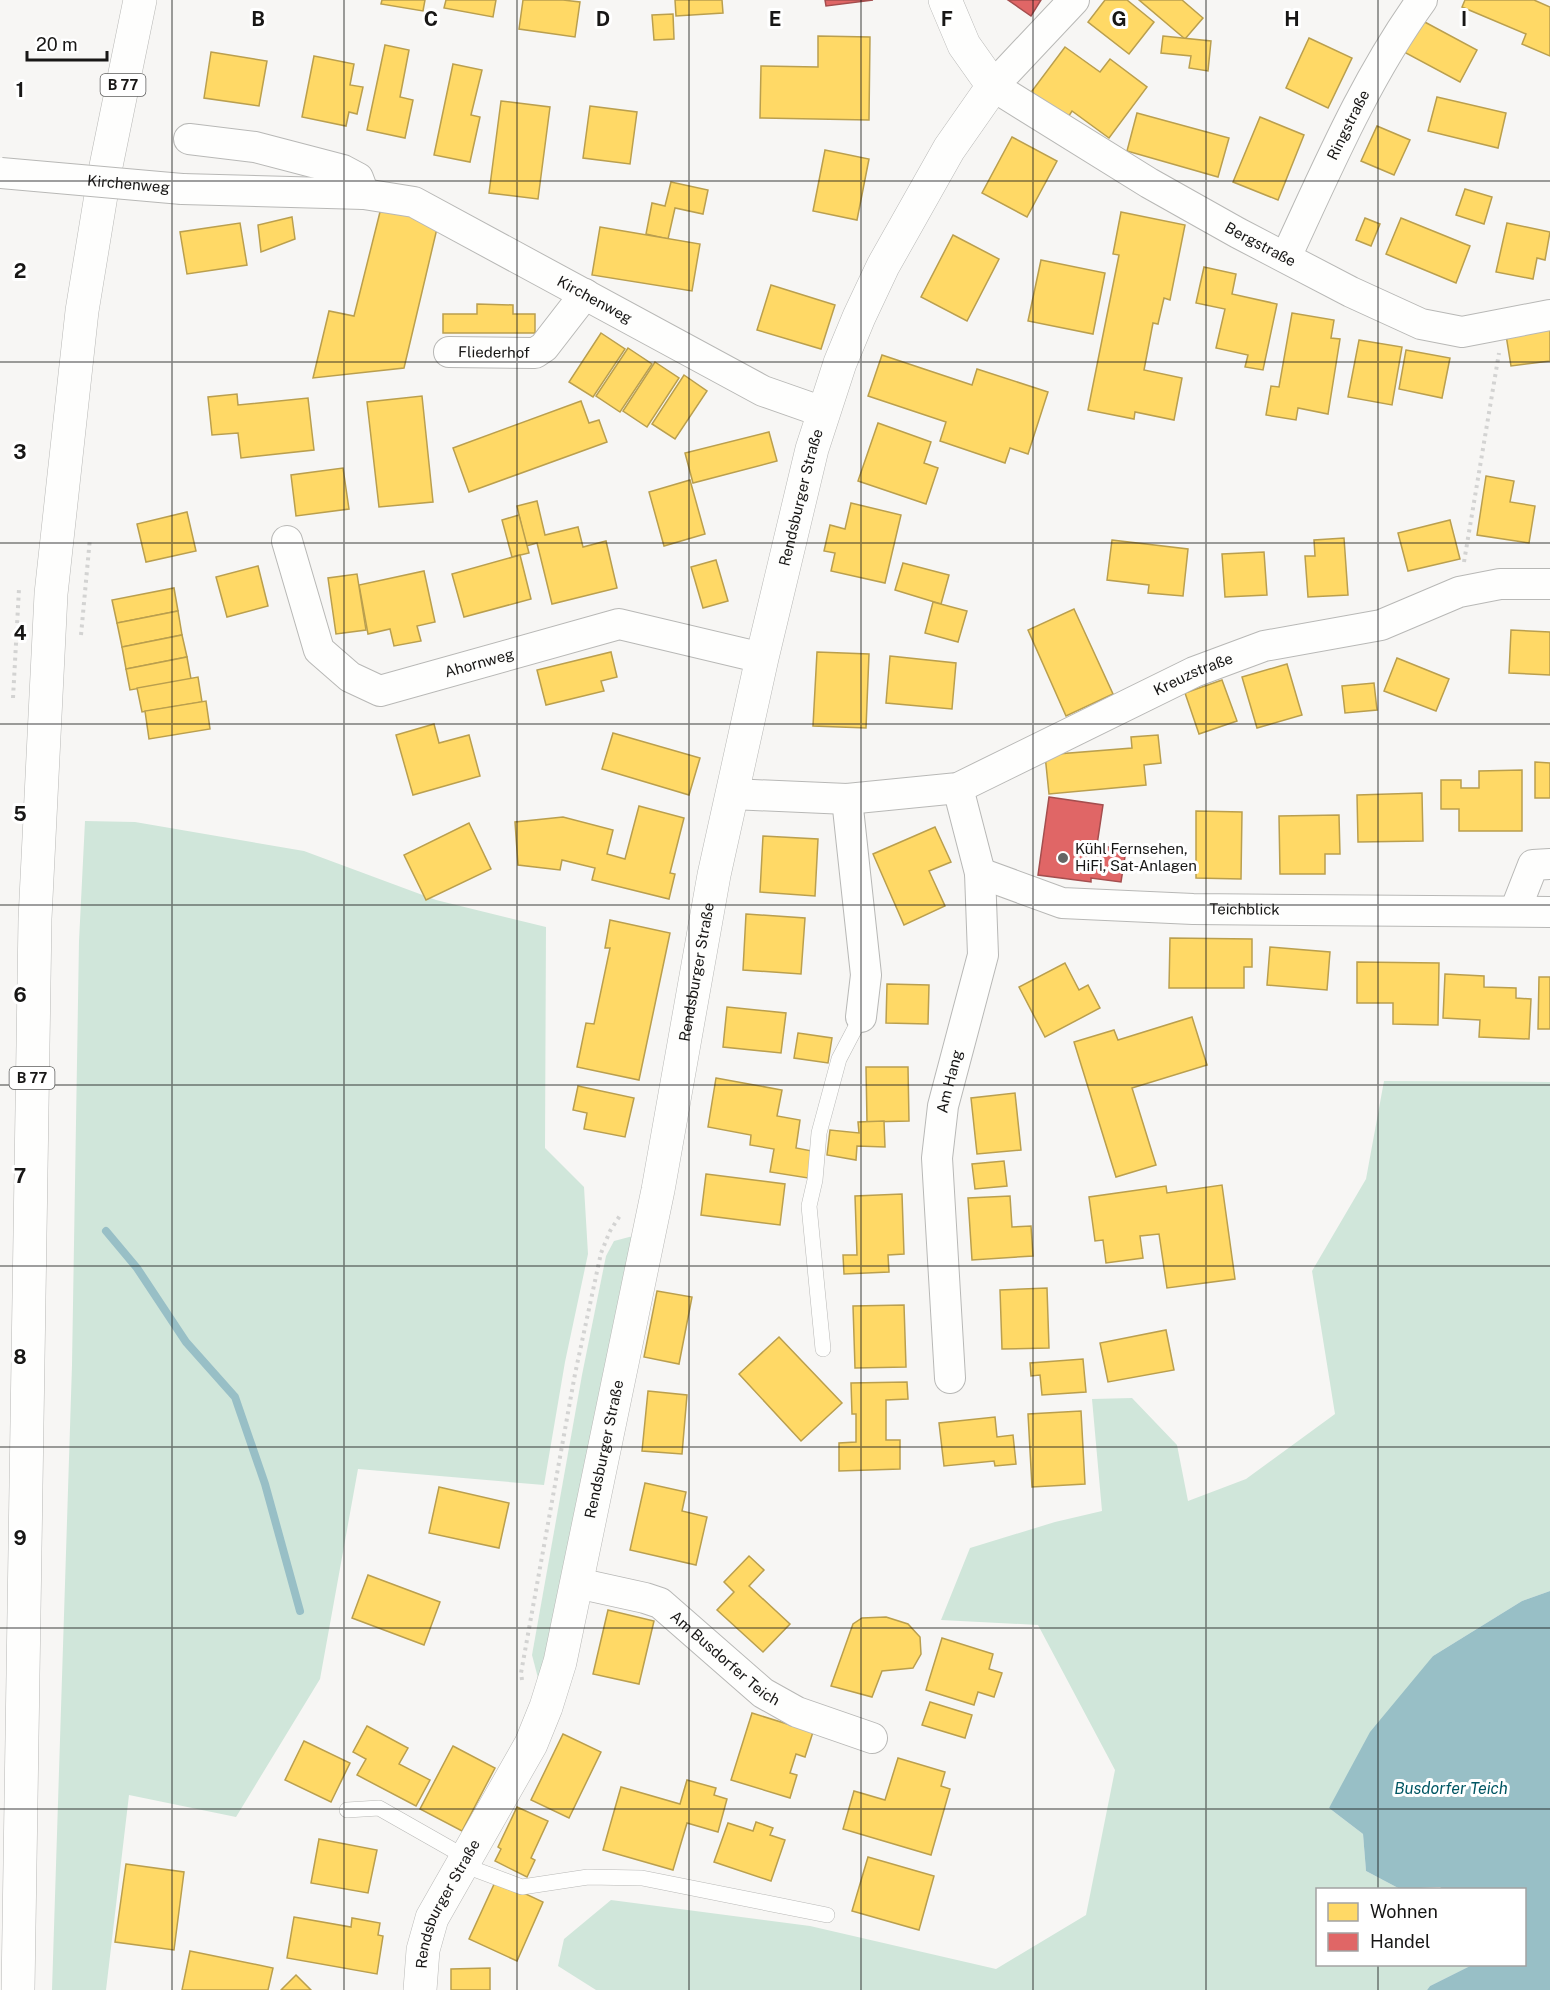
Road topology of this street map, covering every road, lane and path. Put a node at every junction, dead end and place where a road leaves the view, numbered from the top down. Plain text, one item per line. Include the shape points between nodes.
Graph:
1 (140, 0) edge
2 (945, 0) edge
3 (1074, 0) edge
4 (1422, 0) edge
5 (993, 86) junction
6 (189, 139) dead end
7 (1, 173) edge
8 (364, 194) junction
9 (1286, 257) junction
10 (585, 294) junction
11 (1550, 315) edge
12 (1503, 324) junction
13 (449, 352) dead end
14 (823, 412) junction
15 (90, 533) dead end
16 (287, 541) dead end
17 (1550, 584) edge
18 (1459, 592) junction
19 (81, 636) dead end
20 (762, 658) junction
21 (958, 788) junction
22 (732, 794) junction
23 (847, 799) junction
24 (1550, 864) edge
25 (980, 873) junction
26 (1515, 911) junction
27 (1550, 912) edge
28 (861, 1017) joint
29 (623, 1212) dead end
30 (823, 1349) dead end
31 (950, 1378) dead end
32 (577, 1583) junction
33 (522, 1683) dead end
34 (872, 1738) dead end
35 (347, 1810) dead end
36 (465, 1861) junction
37 (828, 1915) dead end
38 (18, 1990) edge
39 (420, 1990) edge

1 - 38 street, B 77 via 105,171 82,311 51,594 35,920
2 - 5 street via 964,45
3 - 5 street, Rendsburger Straße
4 - 9 street, Ringstraße via 1400,31 1344,131
5 - 9 street, Bergstraße via 1149,183
5 - 14 street, Rendsburger Straße via 949,149 883,266 858,316
6 - 8 street via 255,147 343,170 358,178
7 - 8 street, Kirchenweg, bridge via 182,189
8 - 10 street, Kirchenweg via 414,202
9 - 12 street, Bergstraße via 1422,324 1462,332
10 - 13 street, Fliederhof via 544,347 535,352
10 - 14 street, Kirchenweg via 764,391
11 - 12 street, Bergstraße
12 - 18 path
14 - 20 street, Rendsburger Straße
15 - 19 path
16 - 20 street, Ahornweg via 319,650 350,677 380,691 619,624
17 - 18 street, Kreuzstraße via 1500,585
18 - 21 street, Kreuzstraße via 1381,625 1264,646 1194,672
20 - 22 street, Rendsburger Straße
21 - 23 street, Kreuzstraße
21 - 25 street, Am Hang
22 - 23 street, Kreuzstraße
22 - 32 street, Rendsburger Straße via 658,1190
23 - 28 street via 866,975
24 - 26 street via 1533,865
25 - 26 street, Teichblick via 1062,903 1193,909
25 - 31 street, Am Hang via 983,955 943,1106 937,1158
26 - 27 street, Teichblick
28 - 30 lane via 840,1059 822,1122 809,1206
29 - 33 path via 601,1253 579,1352 520,1673
32 - 34 street, Am Busdorfer Teich via 660,1604 763,1693 797,1712
32 - 36 street, Rendsburger Straße via 546,1707 519,1768
35 - 36 lane via 379,1808
36 - 37 lane via 522,1887 588,1877 642,1878
36 - 39 street, Rendsburger Straße via 432,1918 423,1950

